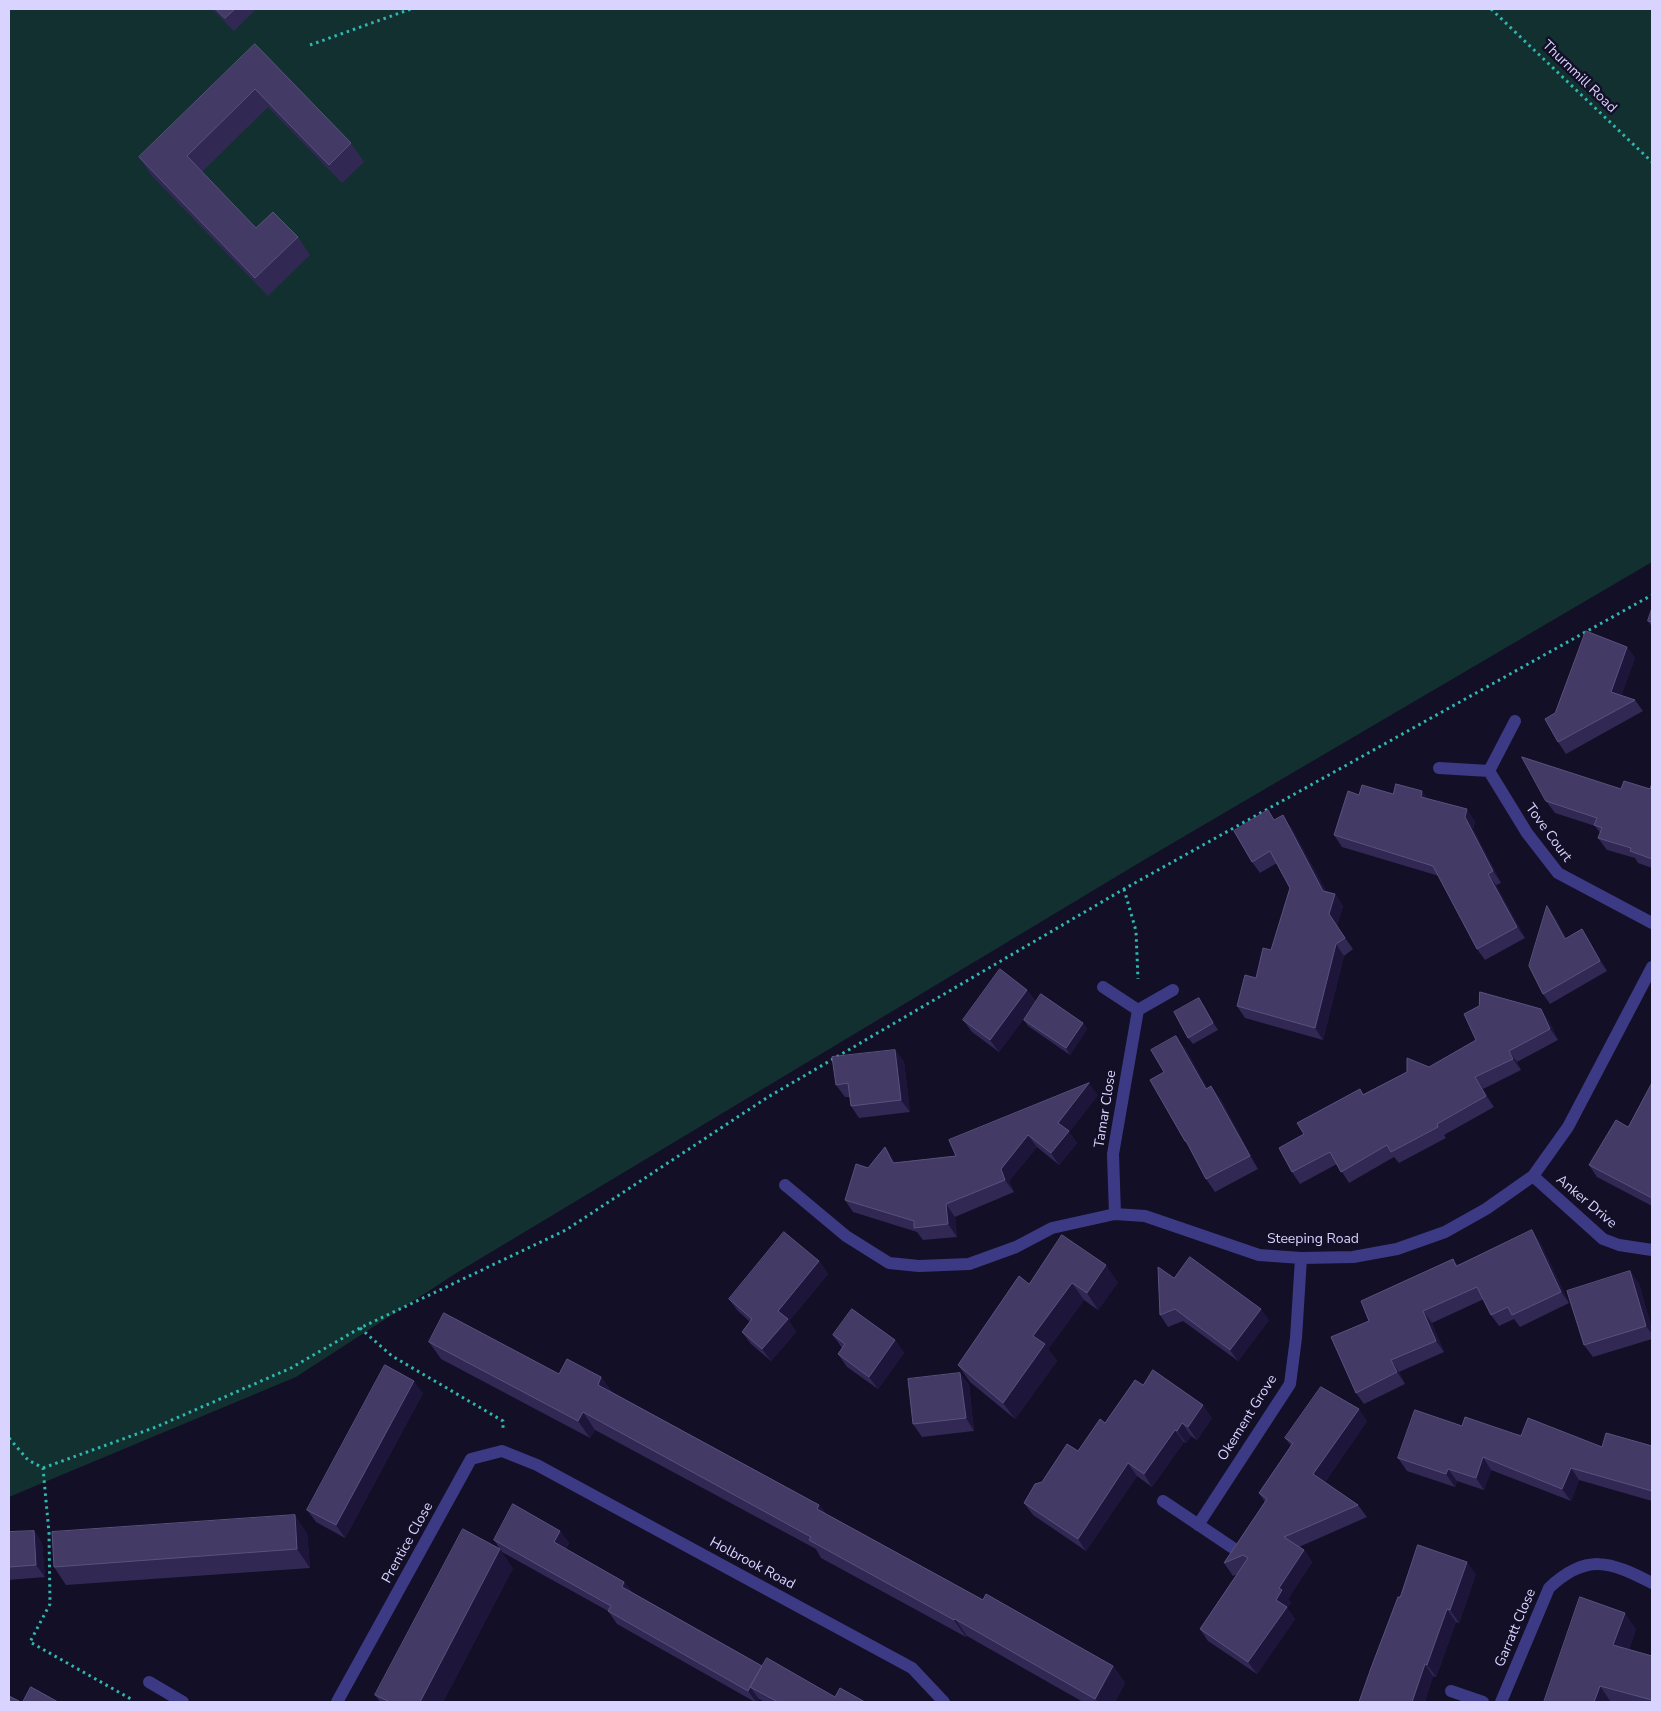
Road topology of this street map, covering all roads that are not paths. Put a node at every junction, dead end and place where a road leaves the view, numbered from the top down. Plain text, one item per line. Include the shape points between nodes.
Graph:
1 (1515, 721) dead end
2 (1439, 768) dead end
3 (1490, 772) junction
4 (1652, 923) edge
5 (1652, 967) edge
6 (1103, 986) dead end
7 (1173, 990) dead end
8 (1138, 1010) junction
9 (1533, 1176) junction
10 (785, 1185) dead end
11 (1116, 1214) junction
12 (1652, 1250) edge
13 (1300, 1258) junction
14 (537, 1465) joint
15 (1163, 1501) dead end
16 (1198, 1525) junction
17 (1233, 1548) edge
18 (1652, 1583) edge
19 (149, 1682) road end
20 (1451, 1691) dead end
21 (183, 1702) edge
22 (337, 1702) edge
23 (944, 1702) edge
24 (1483, 1702) edge
25 (1502, 1702) edge

1 - 3 street
2 - 3 street
3 - 4 street, Tove Court via 1527,832 1558,873
5 - 9 street, Steeping Road via 1568,1127
6 - 8 street
7 - 8 street
8 - 11 street, Tamar Close via 1113,1154
9 - 12 street, Anker Drive via 1603,1238 1619,1246
9 - 13 street, Steeping Road via 1486,1210 1445,1232 1397,1249 1353,1257
10 - 11 street, Steeping Road via 846,1236 889,1263 919,1266 970,1264 1016,1247 1052,1228
11 - 13 street, Steeping Road via 1145,1216 1259,1255
13 - 16 street, Okement Grove via 1290,1384
14 - 22 street, Prentice Close via 502,1451 471,1459
14 - 23 street, Holbrook Road via 912,1668
15 - 16 street
16 - 17 street
18 - 25 street, Garratt Close via 1604,1563 1584,1566 1562,1576 1549,1588
19 - 21 street
20 - 24 street

